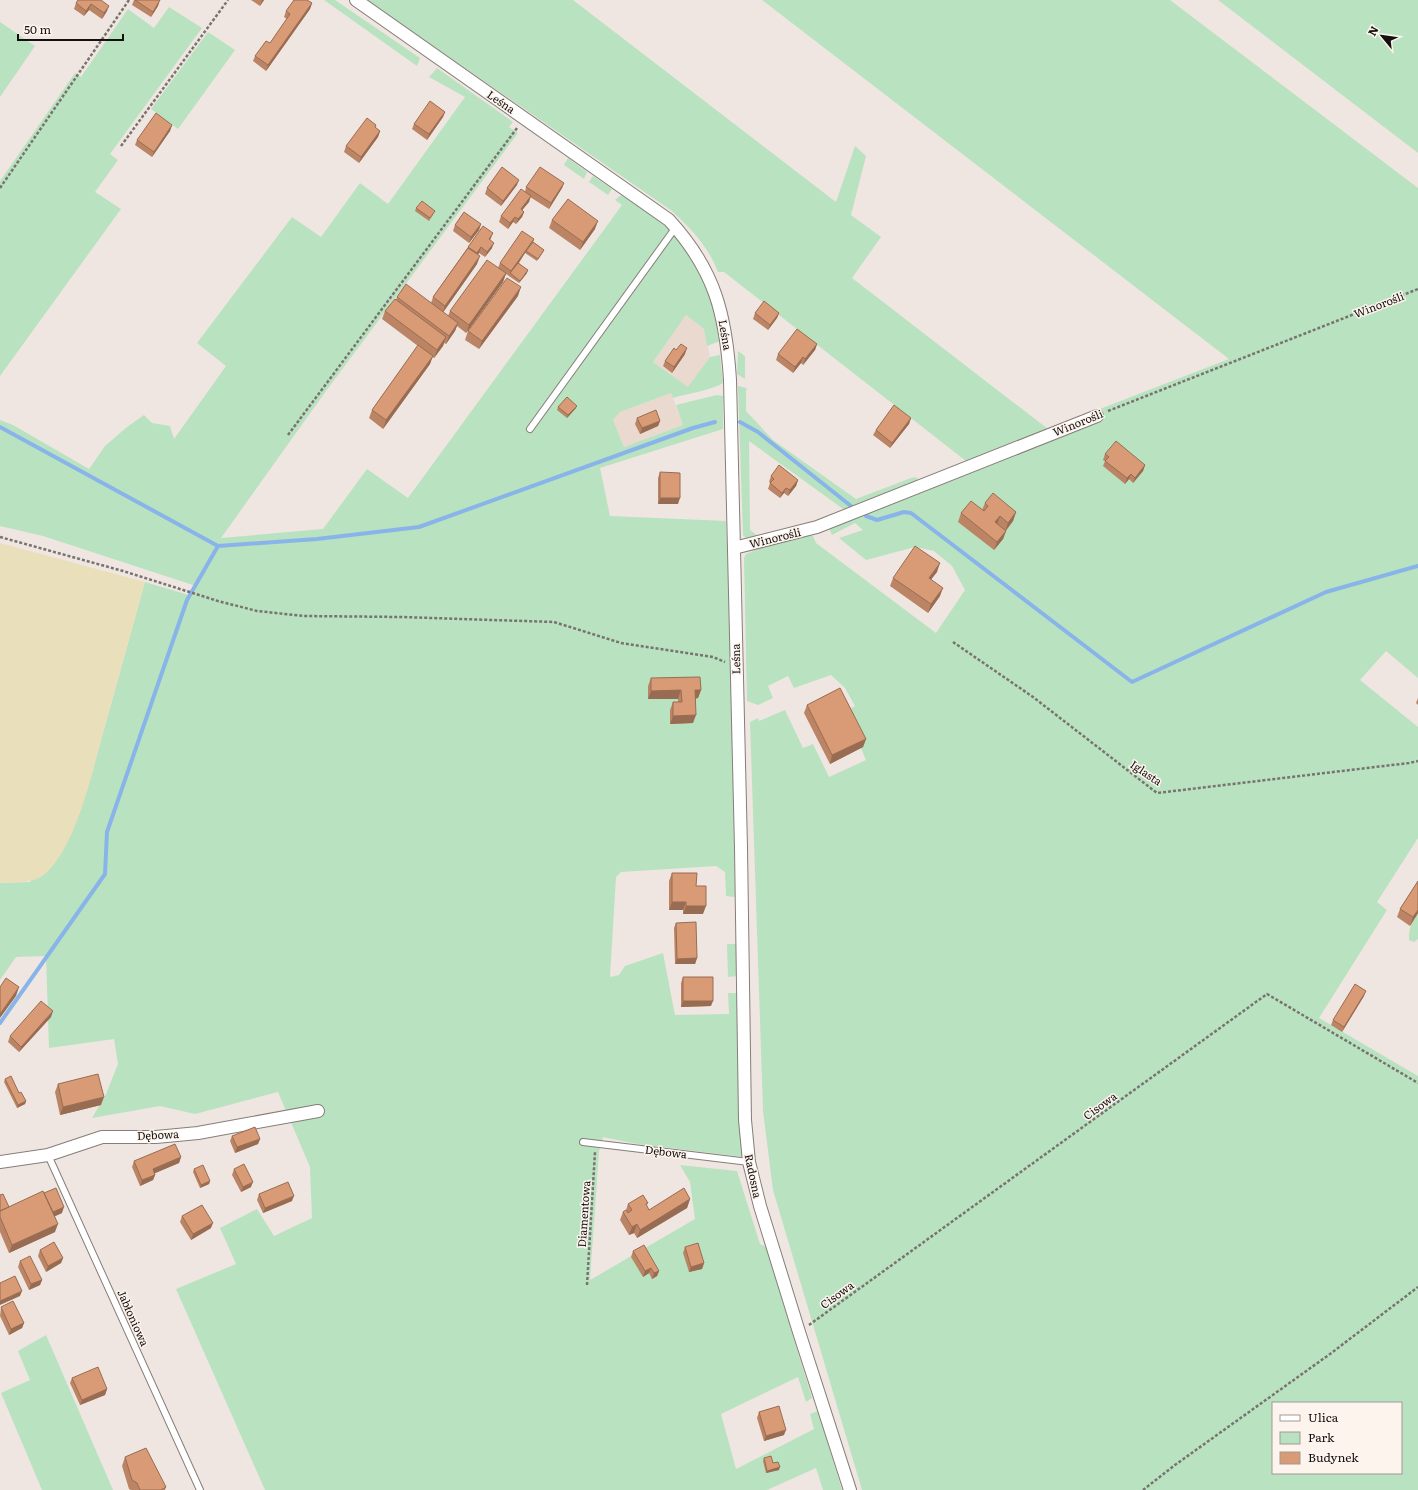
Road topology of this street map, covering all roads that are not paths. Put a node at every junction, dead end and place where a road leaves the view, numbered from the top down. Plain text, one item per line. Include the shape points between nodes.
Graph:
1 (356, 0) edge
2 (676, 227) junction
3 (1097, 416) road end
4 (530, 429) dead end
5 (734, 548) junction
6 (741, 848) joint
7 (318, 1111) dead end
8 (582, 1142) dead end
9 (48, 1155) junction
10 (0, 1162) edge
11 (749, 1162) junction
12 (200, 1490) edge
13 (850, 1490) edge

1 - 2 street, Leśna via 656,209
2 - 4 lane
2 - 5 street, Leśna via 708,273 728,349
3 - 5 street, Winorośli via 817,527
5 - 6 street, Leśna
6 - 11 street, Radosna via 745,1120
7 - 9 street, Dębowa via 198,1133 102,1137
8 - 11 lane, Dębowa
9 - 10 street, Dębowa
9 - 12 lane, Jabłoniowa
11 - 13 street, Radosna via 760,1206

